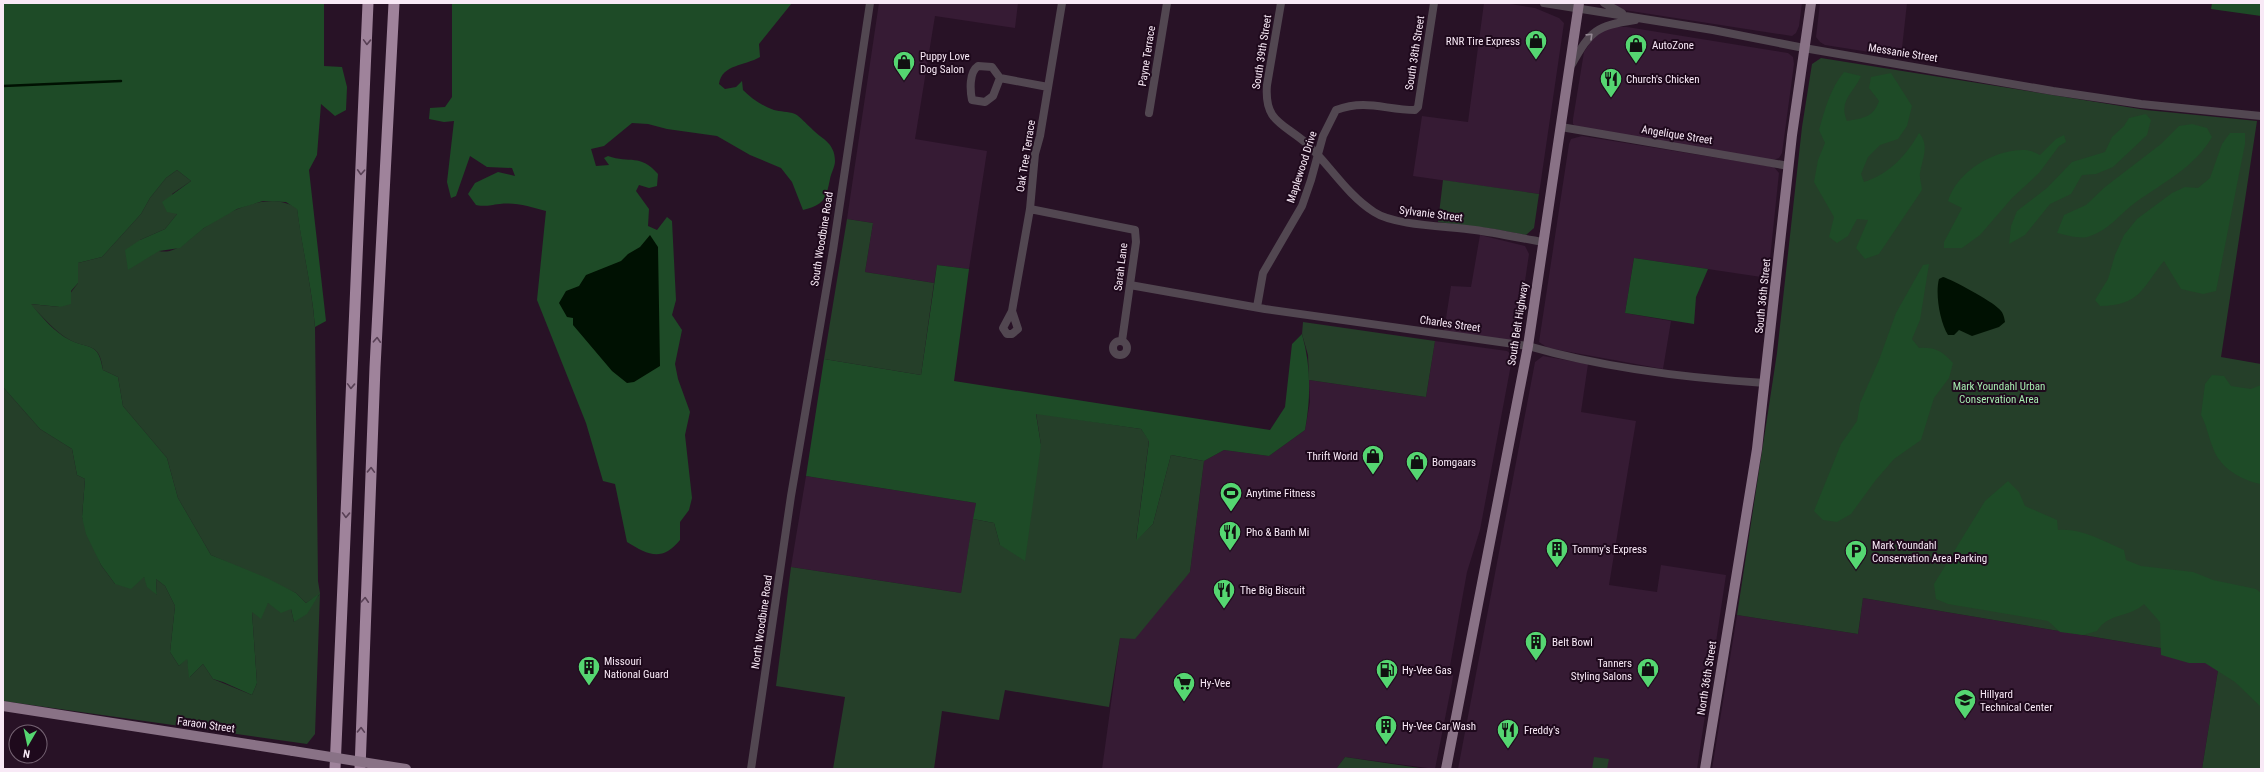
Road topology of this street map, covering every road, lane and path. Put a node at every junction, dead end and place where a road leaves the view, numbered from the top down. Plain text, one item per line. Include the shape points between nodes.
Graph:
1 (368, 3) edge
2 (394, 3) edge
3 (870, 3) edge
4 (1062, 3) edge
5 (1167, 3) edge
6 (1281, 3) edge
7 (1434, 3) edge
8 (1544, 3) edge
9 (1604, 3) edge
10 (1811, 3) edge
11 (1579, 6) edge
12 (1641, 19) junction
13 (1804, 48) junction
14 (1569, 68) junction
15 (1000, 78) junction
16 (1048, 87) junction
17 (1418, 107) joint
18 (1149, 113) dead end
19 (2261, 116) edge
20 (1560, 128) junction
21 (1317, 155) junction
22 (1789, 166) junction
23 (1030, 209) junction
24 (1543, 242) junction
25 (1130, 285) junction
26 (1257, 307) junction
27 (1012, 312) dead end
28 (1122, 341) dead end
29 (1528, 346) junction
30 (1765, 382) junction
31 (794, 479) joint
32 (1734, 591) joint
33 (3, 706) edge
34 (335, 769) edge
35 (360, 769) edge
36 (406, 769) edge
37 (751, 769) edge
38 (1446, 769) edge
39 (1705, 769) edge

1 -> 34 highway
35 -> 2 highway via 375,368
3 - 31 street, South Woodbine Road via 833,250
4 - 16 street, Oak Tree Terrace
5 - 18 street, Payne Terrace
6 - 21 street, South 39th Street via 1266,98 1269,109 1282,126 1306,143
7 - 17 street, South 38th Street
8 - 11 street, Messanie Street
9 - 12 street via 1615,10
10 - 13 main road, South 36th Street
11 - 12 street, Messanie Street
11 - 14 main road, South Belt Highway
12 - 13 street, Messanie Street
14 -> 12 street via 1592,33 1609,24
13 - 19 street, Messanie Street via 2134,103
13 - 22 main road, South 36th Street
14 - 20 main road, South Belt Highway
15 - 15 street via 992,67 974,68 970,91 972,100 989,100
15 - 16 street
16 - 23 street, Oak Tree Terrace via 1035,154
17 - 21 street, Maplewood Drive via 1415,110 1408,110 1372,104 1336,110
20 - 22 street, Angelique Street
20 - 24 main road, South Belt Highway
21 - 24 street, Sylvanie Street via 1352,195 1374,213 1400,221 1476,230
21 - 26 street, Maplewood Drive via 1302,206 1263,273
22 - 30 main road, South 36th Street
23 - 25 street, Sarah Lane via 1135,230 1136,242
23 - 27 street, Oak Tree Terrace
24 - 29 main road, South Belt Highway
25 - 26 street, Charles Street
25 - 28 street, Sarah Lane
26 - 29 street, Charles Street
29 - 30 street, Charles Street via 1647,371
29 - 38 main road, South Belt Highway
30 - 32 main road, South 36th Street
31 - 37 street, North Woodbine Road
32 - 39 main road, North 36th Street
33 - 36 main road, Faraon Street, bridge

